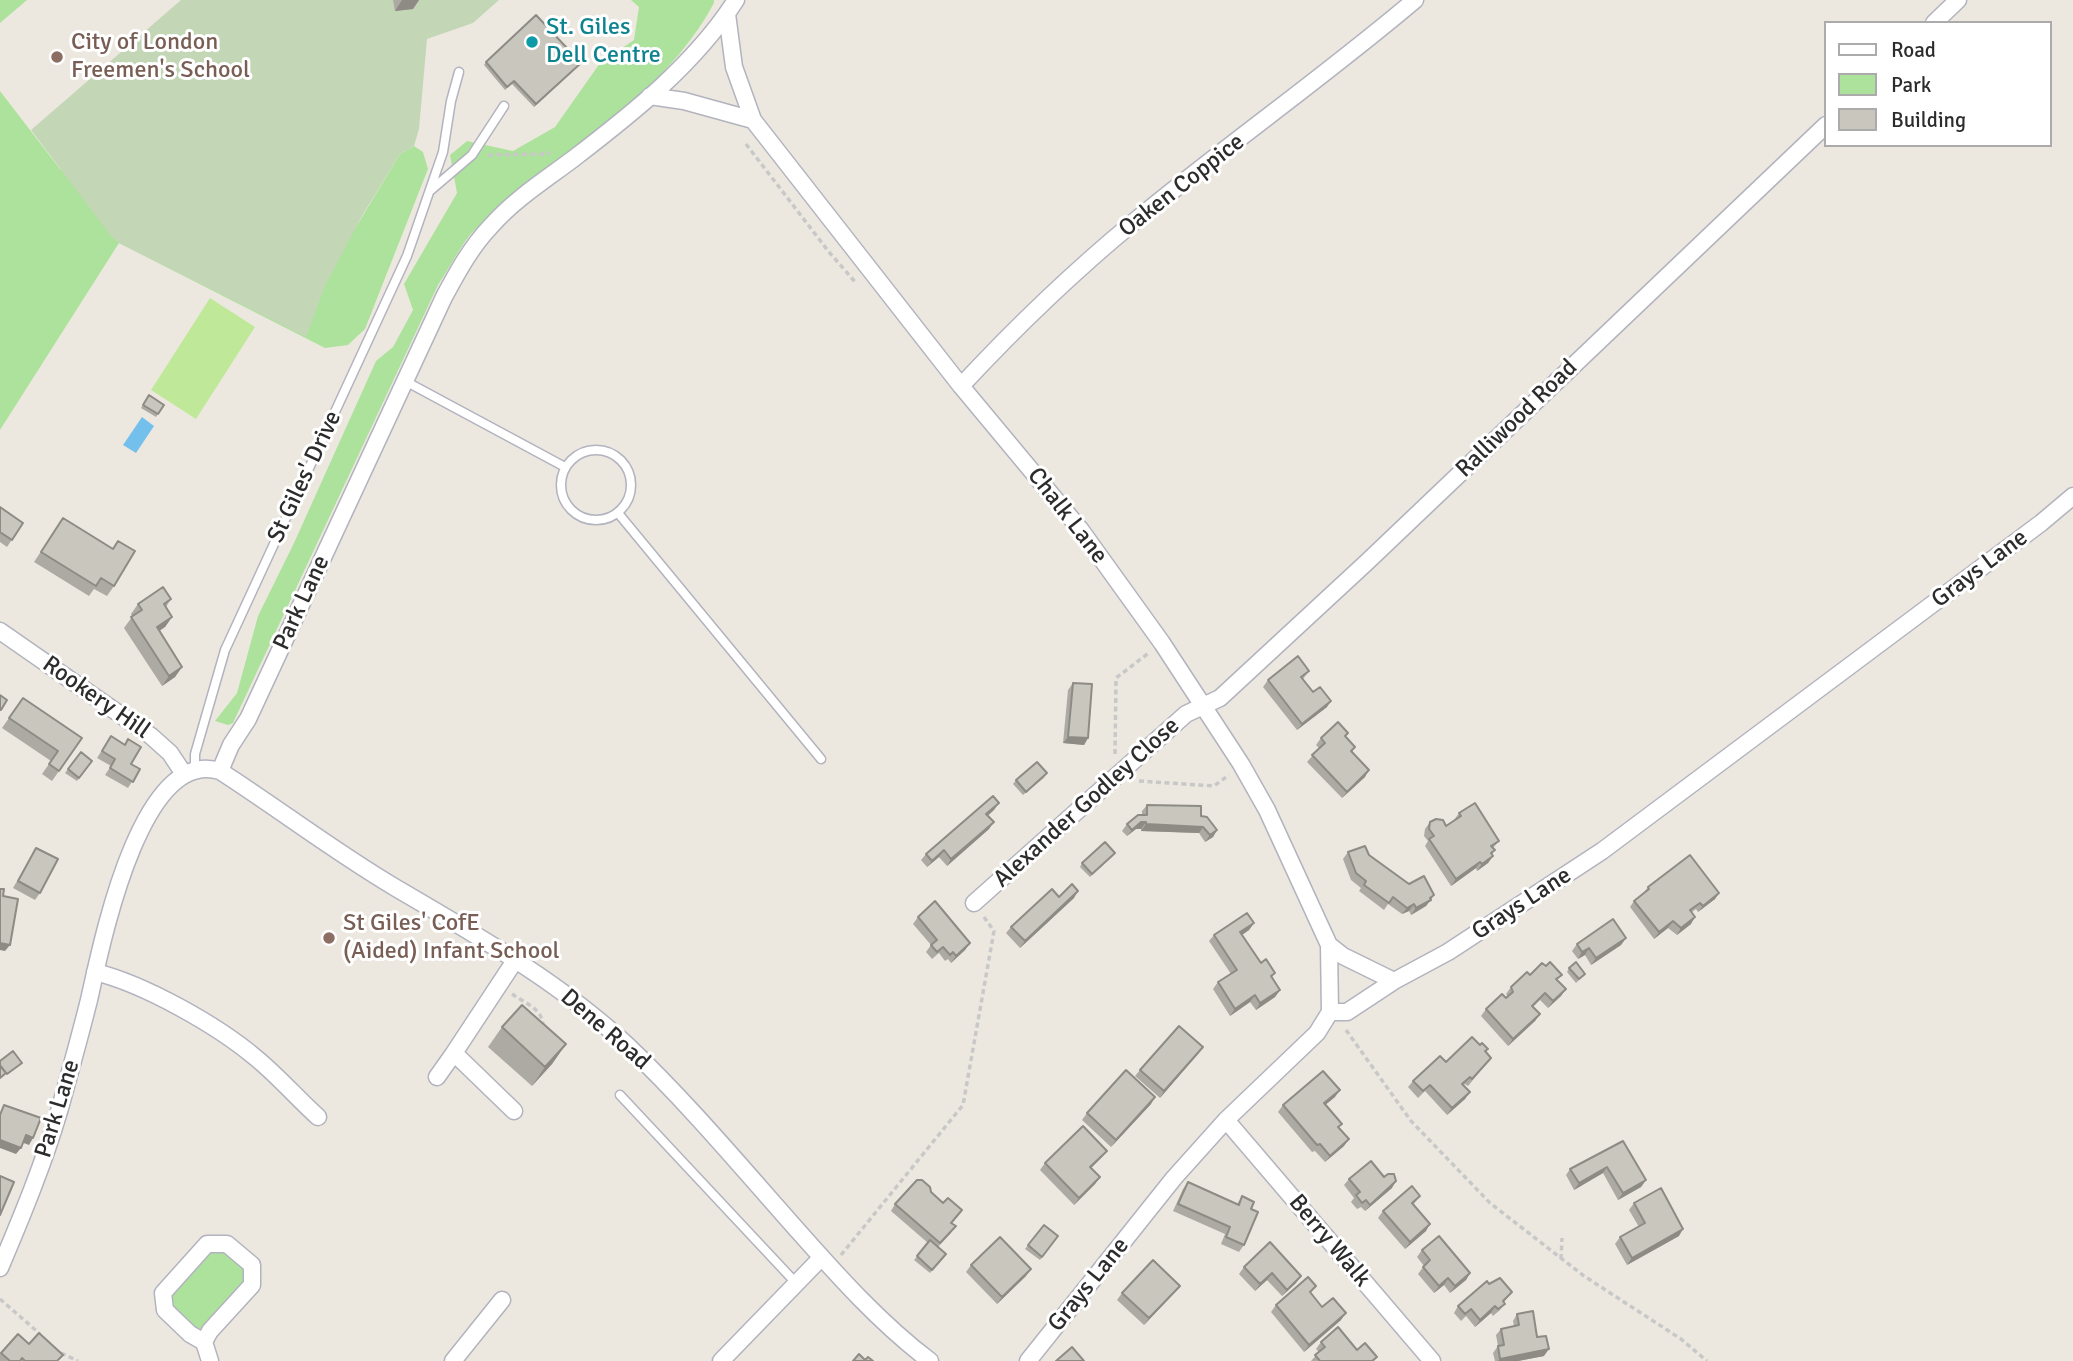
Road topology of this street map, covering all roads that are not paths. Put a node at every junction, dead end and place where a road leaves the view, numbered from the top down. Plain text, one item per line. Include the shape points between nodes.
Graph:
1 (736, 0) edge
2 (1415, 0) edge
3 (1958, 0) edge
4 (727, 14) junction
5 (1936, 21) edge
6 (459, 72) dead end
7 (650, 96) junction
8 (504, 106) dead end
9 (753, 120) junction
10 (1825, 126) edge
11 (431, 190) junction
12 (405, 382) junction
13 (961, 386) junction
14 (565, 467) junction
15 (2073, 496) edge
16 (618, 513) junction
17 (0, 631) edge
18 (1203, 708) junction
19 (821, 759) dead end
20 (189, 771) junction
21 (220, 771) junction
22 (974, 903) road end
23 (1329, 945) junction
24 (516, 959) junction
25 (95, 972) junction
26 (1394, 981) junction
27 (1330, 1012) junction
28 (454, 1053) junction
29 (437, 1077) dead end
30 (620, 1095) dead end
31 (514, 1111) dead end
32 (318, 1117) dead end
33 (1226, 1120) junction
34 (826, 1263) junction
35 (0, 1268) edge
36 (796, 1283) junction
37 (502, 1300) dead end
38 (204, 1342) junction
39 (210, 1361) edge
40 (453, 1361) edge
41 (721, 1361) edge
42 (930, 1361) edge
43 (1028, 1361) edge
44 (1432, 1361) edge

1 - 4 street, Park Lane
2 - 13 street, Oaken Coppice via 1135,221
3 - 5 street
4 - 7 street, Park Lane
4 - 9 street, Chalk Lane via 734,66
6 - 11 lane, St Giles' Drive
7 - 9 street
7 - 12 street, Park Lane via 517,200 492,225 461,266
8 - 11 lane, St Giles' Drive via 472,155
9 - 13 street, Chalk Lane
10 - 18 street, Ralliwood Road via 1367,562 1220,698
11 - 20 lane, St Giles' Drive via 407,256 225,650
12 - 14 lane
12 - 21 street, Park Lane
13 - 18 street, Chalk Lane via 1080,529
14 - 16 lane via 561,483 573,512 595,520
14 - 16 lane via 590,449 606,450 620,458 629,470 632,486
15 - 26 street, Grays Lane via 1602,851 1448,952
16 - 19 lane
17 - 20 street, Rookery Hill via 151,736
18 - 22 street, Alexander Godley Close via 1186,714
18 - 23 street, Chalk Lane via 1267,810
20 - 21 street via 208,767
20 - 25 street, Park Lane via 157,801 132,850 118,884
21 - 24 street, Dene Road via 393,886
23 - 26 street
23 - 27 street, Chalk Lane
24 - 28 street
24 - 34 street, Dene Road via 625,1044
25 - 32 street via 130,982 234,1041
25 - 35 street, Park Lane via 52,1134
26 - 27 street, Grays Lane via 1347,1012
27 - 33 street, Grays Lane via 1317,1033
28 - 29 street
28 - 31 street
30 - 36 lane, Dene Road
33 - 43 street, Grays Lane
33 - 44 street, Berry Walk
34 - 36 street
34 - 42 street, Dene Road
36 - 41 street
37 - 40 street
38 - 38 street via 165,1310 163,1293 207,1244 228,1244 252,1265 252,1285
38 - 39 street

